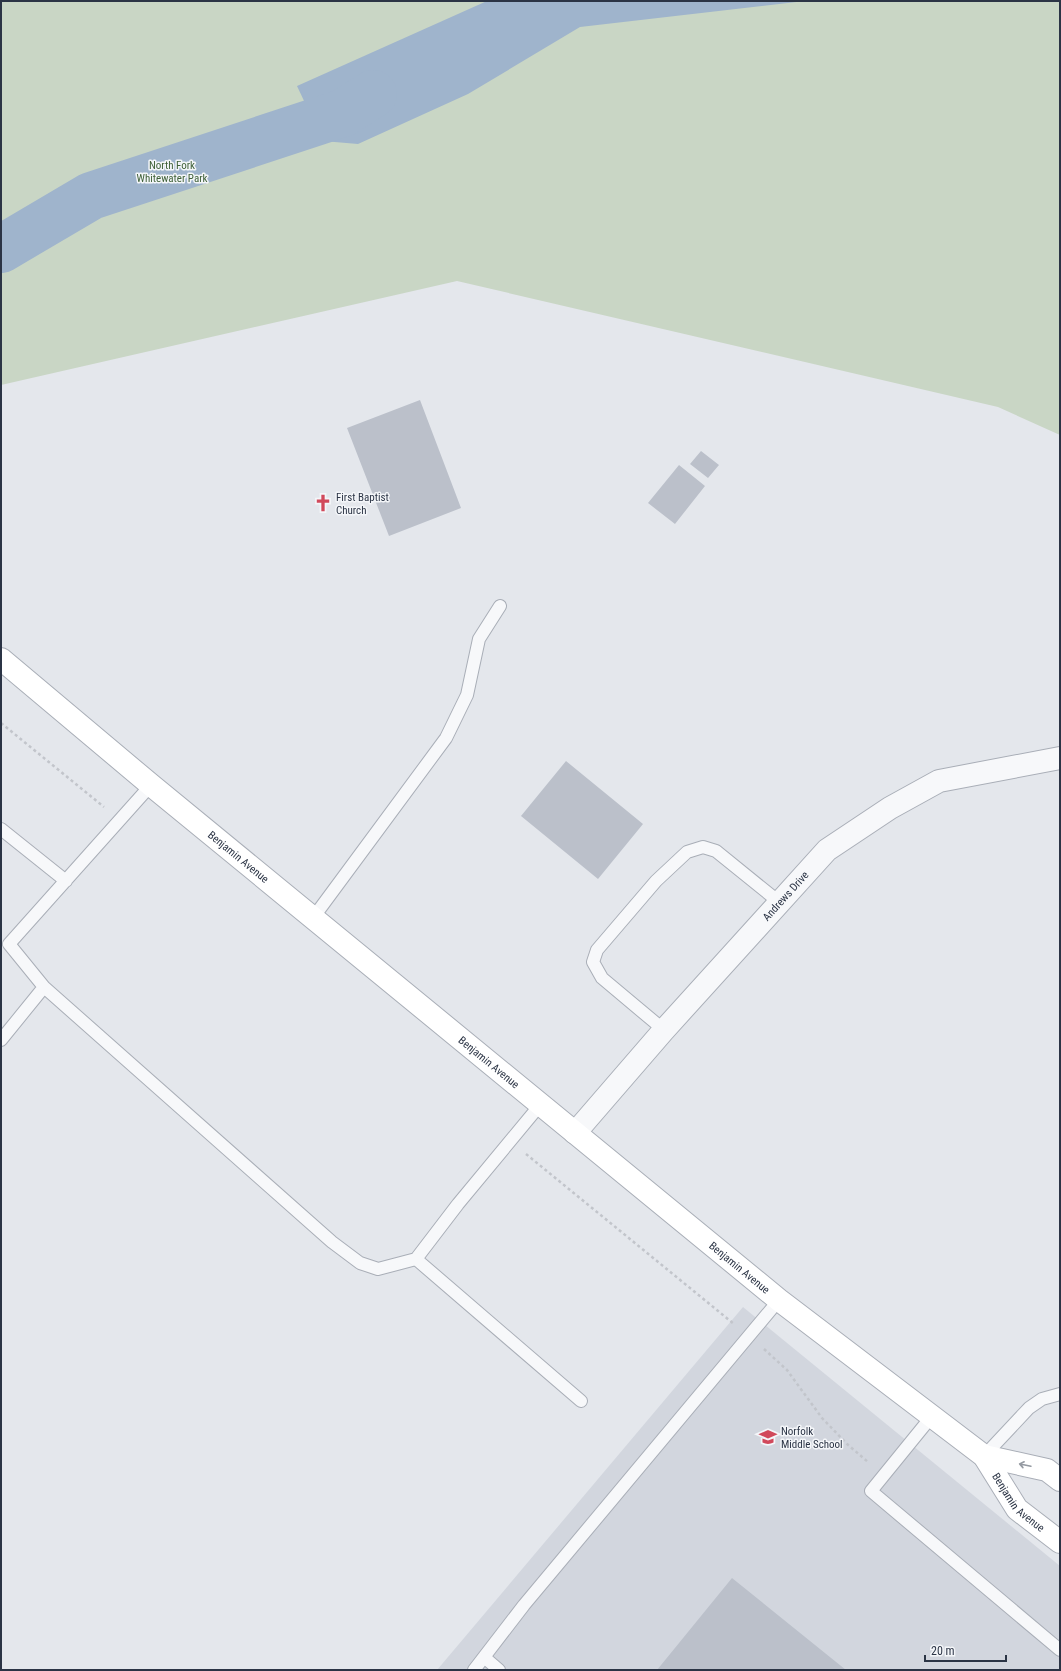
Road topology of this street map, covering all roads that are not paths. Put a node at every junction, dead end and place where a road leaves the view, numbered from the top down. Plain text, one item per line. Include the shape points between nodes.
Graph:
1 (500, 606) dead end
2 (1, 659) edge
3 (1060, 758) edge
4 (151, 785) junction
5 (1, 828) edge
6 (66, 881) junction
7 (779, 902) junction
8 (313, 918) junction
9 (5, 943) edge
10 (44, 987) junction
11 (664, 1030) junction
12 (1, 1040) edge
13 (540, 1105) junction
14 (574, 1133) junction
15 (416, 1259) junction
16 (779, 1300) junction
17 (1060, 1394) edge
18 (581, 1401) dead end
19 (932, 1416) junction
20 (984, 1456) junction
21 (1060, 1480) edge
22 (1060, 1542) edge
23 (1060, 1650) edge
24 (484, 1657) junction
25 (474, 1670) edge
26 (499, 1670) edge

1 - 8 lane via 480,639 467,695 446,738
2 - 4 main road, Benjamin Avenue
3 - 7 street, Andrews Drive via 939,782 890,808 827,850
4 - 6 lane
4 - 8 main road, Benjamin Avenue
5 - 6 lane
6 - 9 lane
7 - 11 street, Andrews Drive
7 - 11 lane via 716,851 703,847 687,852 656,881 597,950 593,962 602,978
8 - 13 main road, Benjamin Avenue
9 - 10 lane
10 - 12 lane
10 - 15 lane via 332,1242 360,1263 378,1269
11 - 14 street, Andrews Drive
13 - 14 main road, Benjamin Avenue
13 - 15 lane
14 - 16 main road, Benjamin Avenue
15 - 18 lane
16 - 19 main road, Benjamin Avenue
16 - 24 lane via 524,1604
17 - 20 lane via 1042,1399 1029,1408
19 - 20 main road, Benjamin Avenue
19 - 23 lane via 871,1491
21 -> 20 main road, Benjamin Avenue via 1047,1470
20 - 22 main road, Benjamin Avenue via 1017,1509
24 - 25 lane
24 - 26 lane

